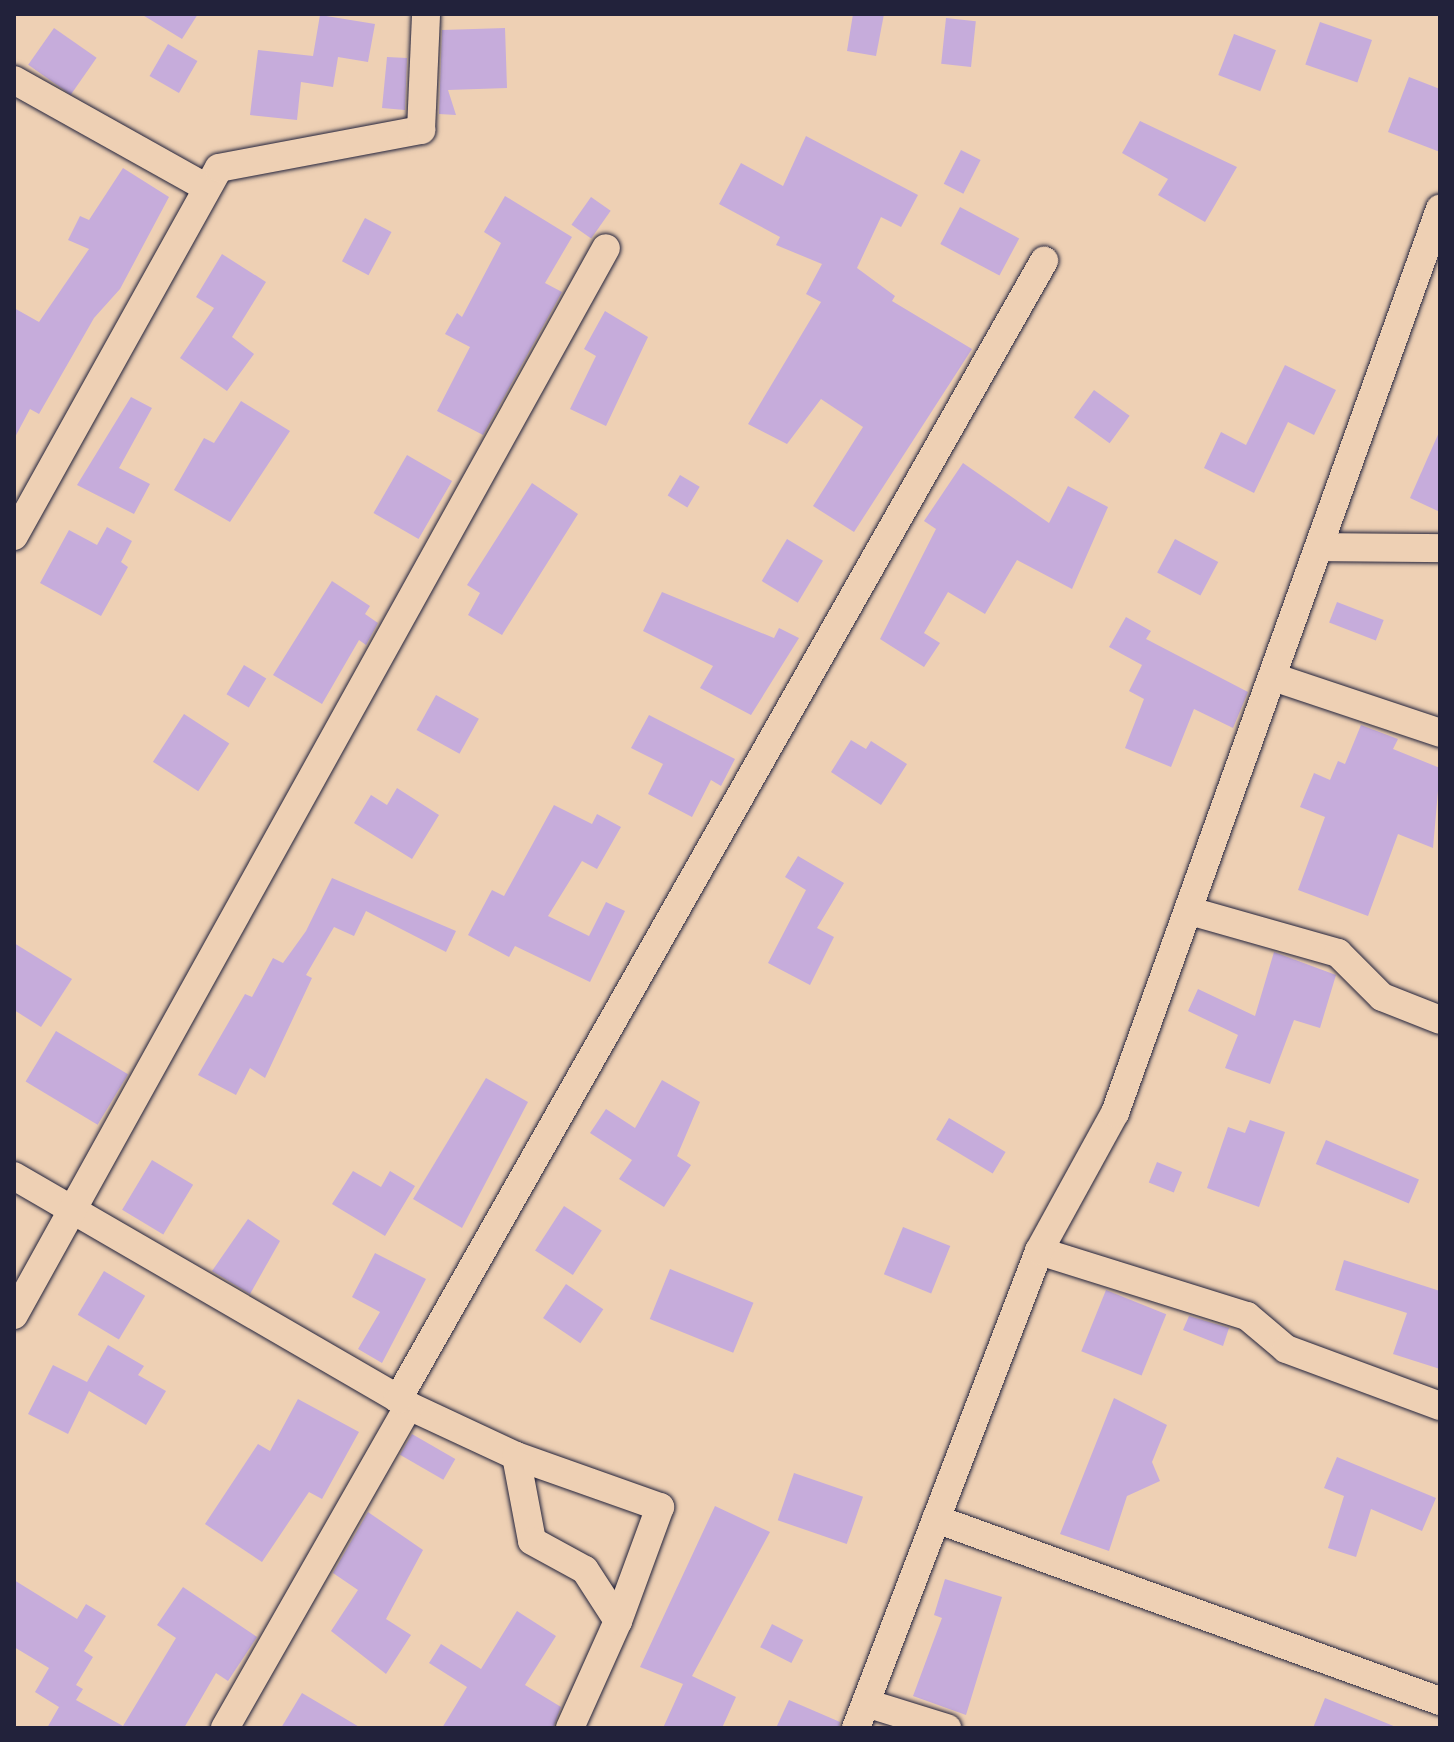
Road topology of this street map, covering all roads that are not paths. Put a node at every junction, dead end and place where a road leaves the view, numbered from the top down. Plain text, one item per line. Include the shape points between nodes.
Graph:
1 (426, 14) edge
2 (14, 80) edge
3 (204, 186) junction
4 (1440, 209) edge
5 (606, 248) dead end
6 (1044, 261) dead end
7 (14, 536) edge
8 (1322, 547) junction
9 (1440, 548) edge
10 (1276, 678) junction
11 (1440, 733) edge
12 (1190, 911) junction
13 (1440, 1020) edge
14 (14, 1176) edge
15 (73, 1207) junction
16 (1039, 1251) junction
17 (14, 1315) edge
18 (404, 1402) junction
19 (1440, 1406) edge
20 (516, 1456) junction
21 (936, 1519) junction
22 (618, 1621) junction
23 (1440, 1701) edge
24 (861, 1716) edge
25 (225, 1728) edge
26 (570, 1728) edge
27 (947, 1728) edge

1 - 3 street via 421,130 219,168
2 - 3 street
3 - 7 street
4 - 8 street
5 - 15 street
6 - 18 street
8 - 9 street
8 - 10 street
10 - 11 street
10 - 12 street
12 - 13 street via 1338,953 1382,997
12 - 16 street via 1115,1113
14 - 15 street
15 - 17 street
15 - 18 street
16 - 19 street via 1247,1316 1286,1349
16 - 21 street
18 - 20 street
18 - 25 street
20 - 22 street via 532,1541 585,1570
20 - 22 street via 660,1507
21 - 23 street
21 - 24 street
22 - 26 street
24 - 27 street

